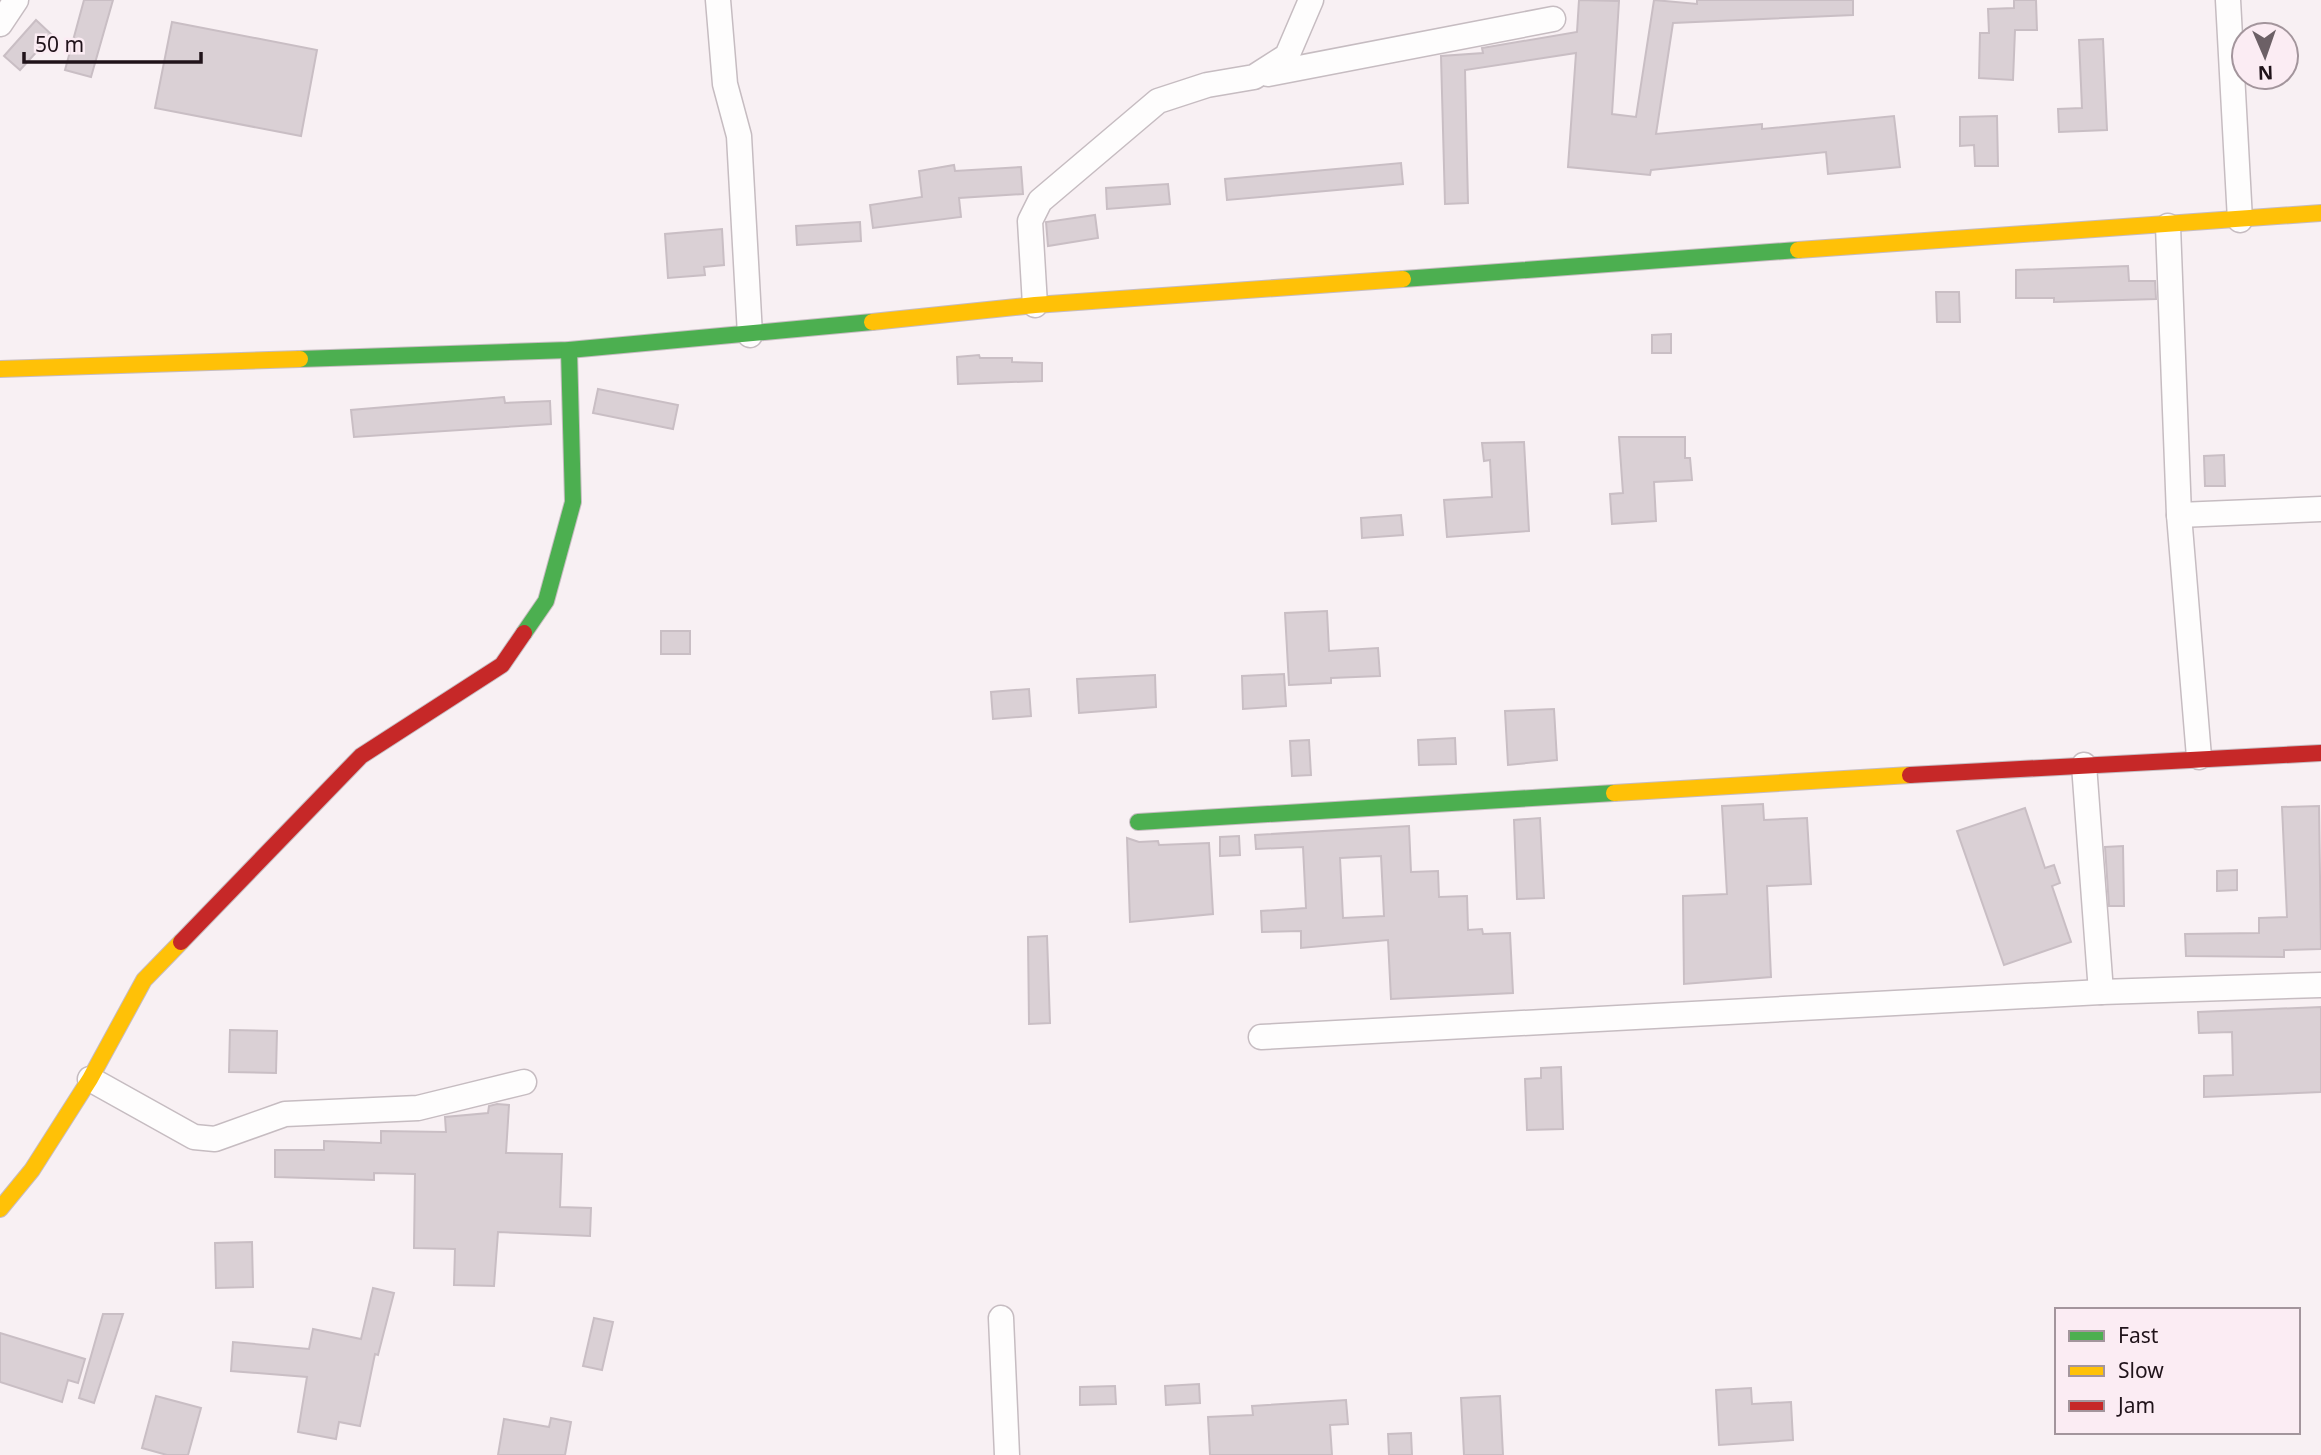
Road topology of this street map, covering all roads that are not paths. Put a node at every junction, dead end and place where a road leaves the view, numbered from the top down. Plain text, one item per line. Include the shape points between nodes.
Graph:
1 (16, 0) edge
2 (718, 0) edge
3 (1311, 0) edge
4 (2228, 0) edge
5 (1553, 19) dead end
6 (0, 24) edge
7 (1254, 77) junction
8 (2321, 213) edge
9 (2240, 220) junction
10 (2168, 226) junction
11 (1035, 305) junction
12 (750, 335) junction
13 (569, 350) junction
14 (0, 369) edge
15 (2321, 509) edge
16 (2179, 515) junction
17 (2321, 753) edge
18 (2199, 757) junction
19 (2084, 765) junction
20 (1138, 822) dead end
21 (2321, 985) edge
22 (2101, 992) junction
23 (1261, 1037) dead end
24 (90, 1079) junction
25 (524, 1082) dead end
26 (0, 1209) edge
27 (1001, 1318) dead end
28 (1007, 1455) edge

1 - 6 street
2 - 12 street via 725,85 739,135
3 - 7 street via 1287,56
4 - 9 street
5 - 7 street
7 - 11 street via 1207,85 1158,101 1040,201 1030,221
8 - 9 main road
9 - 10 main road
10 - 11 main road
10 - 16 street
11 - 12 main road
12 - 13 main road
13 - 14 main road
13 - 24 main road via 573,502 546,601 502,665 361,755 144,979
15 - 16 street
16 - 18 street
17 - 18 main road
18 - 19 main road
19 - 20 main road
19 - 22 street
21 - 22 street
22 - 23 street
24 - 25 street via 194,1137 215,1139 285,1114 418,1108
24 - 26 main road via 32,1170
27 - 28 street

